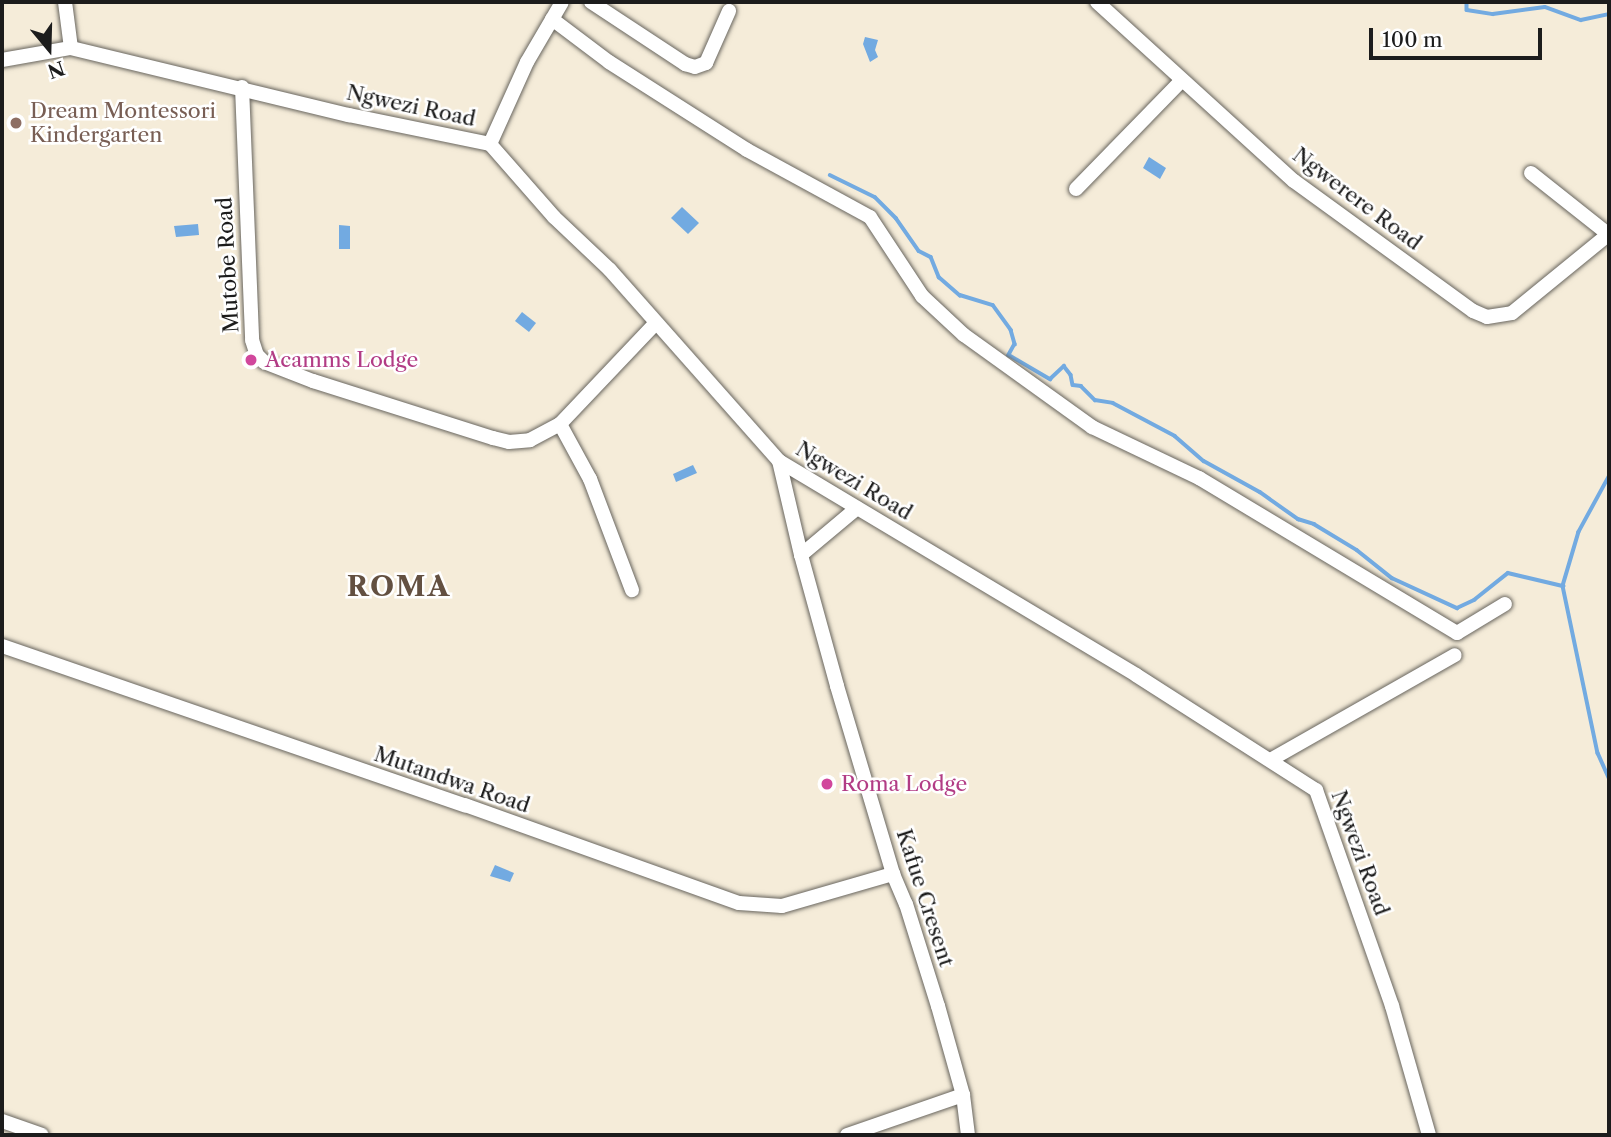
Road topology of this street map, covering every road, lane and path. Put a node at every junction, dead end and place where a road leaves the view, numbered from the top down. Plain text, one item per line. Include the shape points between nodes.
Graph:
1 (65, 2) edge
2 (562, 2) edge
3 (591, 2) edge
4 (1097, 2) edge
5 (729, 11) dead end
6 (552, 19) junction
7 (71, 48) junction
8 (2, 60) edge
9 (1182, 80) junction
10 (242, 87) junction
11 (490, 144) junction
12 (1531, 173) dead end
13 (1076, 189) dead end
14 (1609, 234) edge
15 (656, 323) junction
16 (560, 424) junction
17 (779, 461) junction
18 (857, 508) junction
19 (801, 555) junction
20 (632, 590) dead end
21 (1505, 604) dead end
22 (2, 646) edge
23 (1455, 655) dead end
24 (1272, 759) junction
25 (893, 874) junction
26 (963, 1095) junction
27 (2, 1121) edge
28 (43, 1135) edge
29 (847, 1135) edge
30 (968, 1135) edge
31 (1429, 1135) edge

1 - 7 street
2 - 6 street
3 - 5 street via 695,67 706,63
4 - 9 street, Ngwerere Road
6 - 11 street
6 - 21 street via 609,62 747,150 870,217 922,296 964,335 1092,427 1199,478 1458,633
7 - 8 street, Ngwezi Road
7 - 10 street, Ngwezi Road
9 - 13 street
9 - 14 street, Ngwerere Road via 1294,181 1472,311 1487,317 1523,306
10 - 11 street, Ngwezi Road
10 - 16 street, Mutobe Road via 252,340 257,355 313,381 509,442 530,440
11 - 15 street, Ngwezi Road
12 - 14 street
15 - 16 street, Mutobe Road
15 - 17 street, Ngwezi Road
16 - 20 street via 590,479
17 - 18 street, Ngwezi Road
17 - 19 street, Kafue Cresent
18 - 19 street
18 - 24 street, Ngwezi Road
19 - 25 street, Kafue Cresent
22 - 25 street, Mutandwa Road via 739,903 782,906
23 - 24 street
24 - 31 street, Ngwezi Road via 1322,800 1392,1006
25 - 26 street, Kafue Cresent via 919,944
26 - 29 street
26 - 30 street, Kafue Cresent
27 - 28 street

